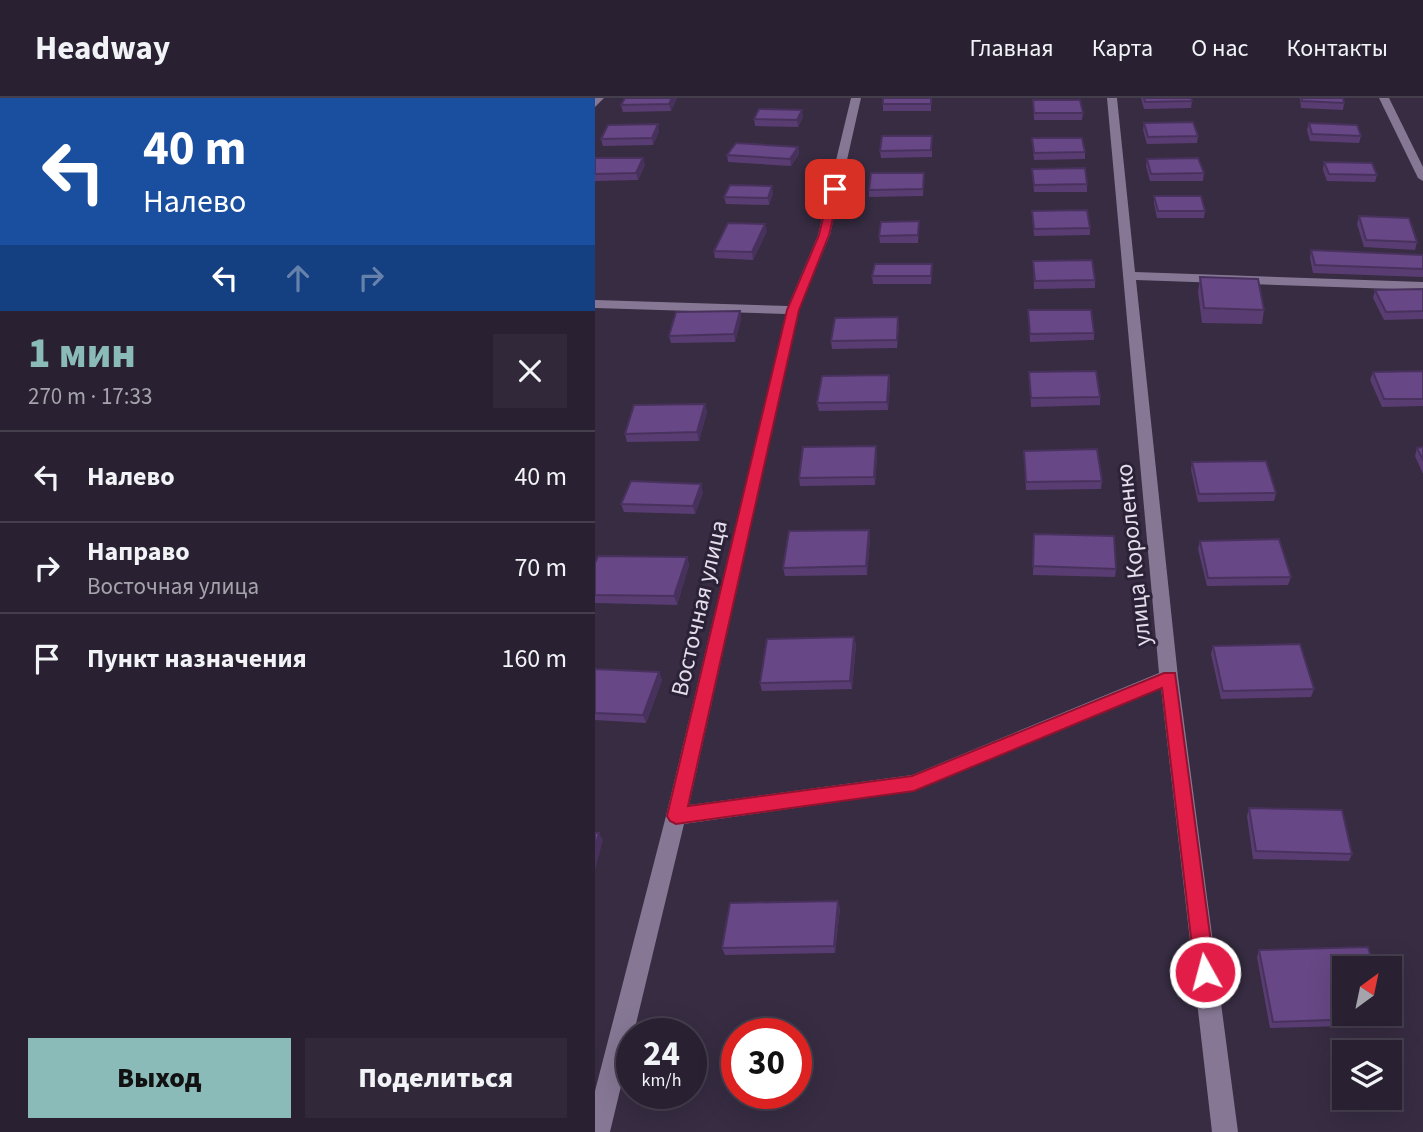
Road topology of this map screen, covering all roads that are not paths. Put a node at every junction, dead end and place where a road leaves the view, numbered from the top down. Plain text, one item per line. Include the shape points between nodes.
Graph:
1 (599, 98) edge
2 (856, 98) edge
3 (1112, 98) edge
4 (1384, 98) edge
5 (595, 104) edge
6 (1423, 178) edge
7 (1130, 276) junction
8 (1423, 286) edge
9 (595, 304) edge
10 (793, 310) junction
11 (1170, 677) junction
12 (676, 816) junction
13 (597, 1132) edge
14 (1225, 1132) edge

1 - 5 street
2 - 10 street, Восточная улица via 824,235
3 - 7 street, улица Короленко
4 - 6 street
7 - 8 street
7 - 11 street, улица Короленко
9 - 10 street
10 - 12 street, Восточная улица
11 - 12 street via 914,783
11 - 14 street, улица Короленко
12 - 13 street, Восточная улица

